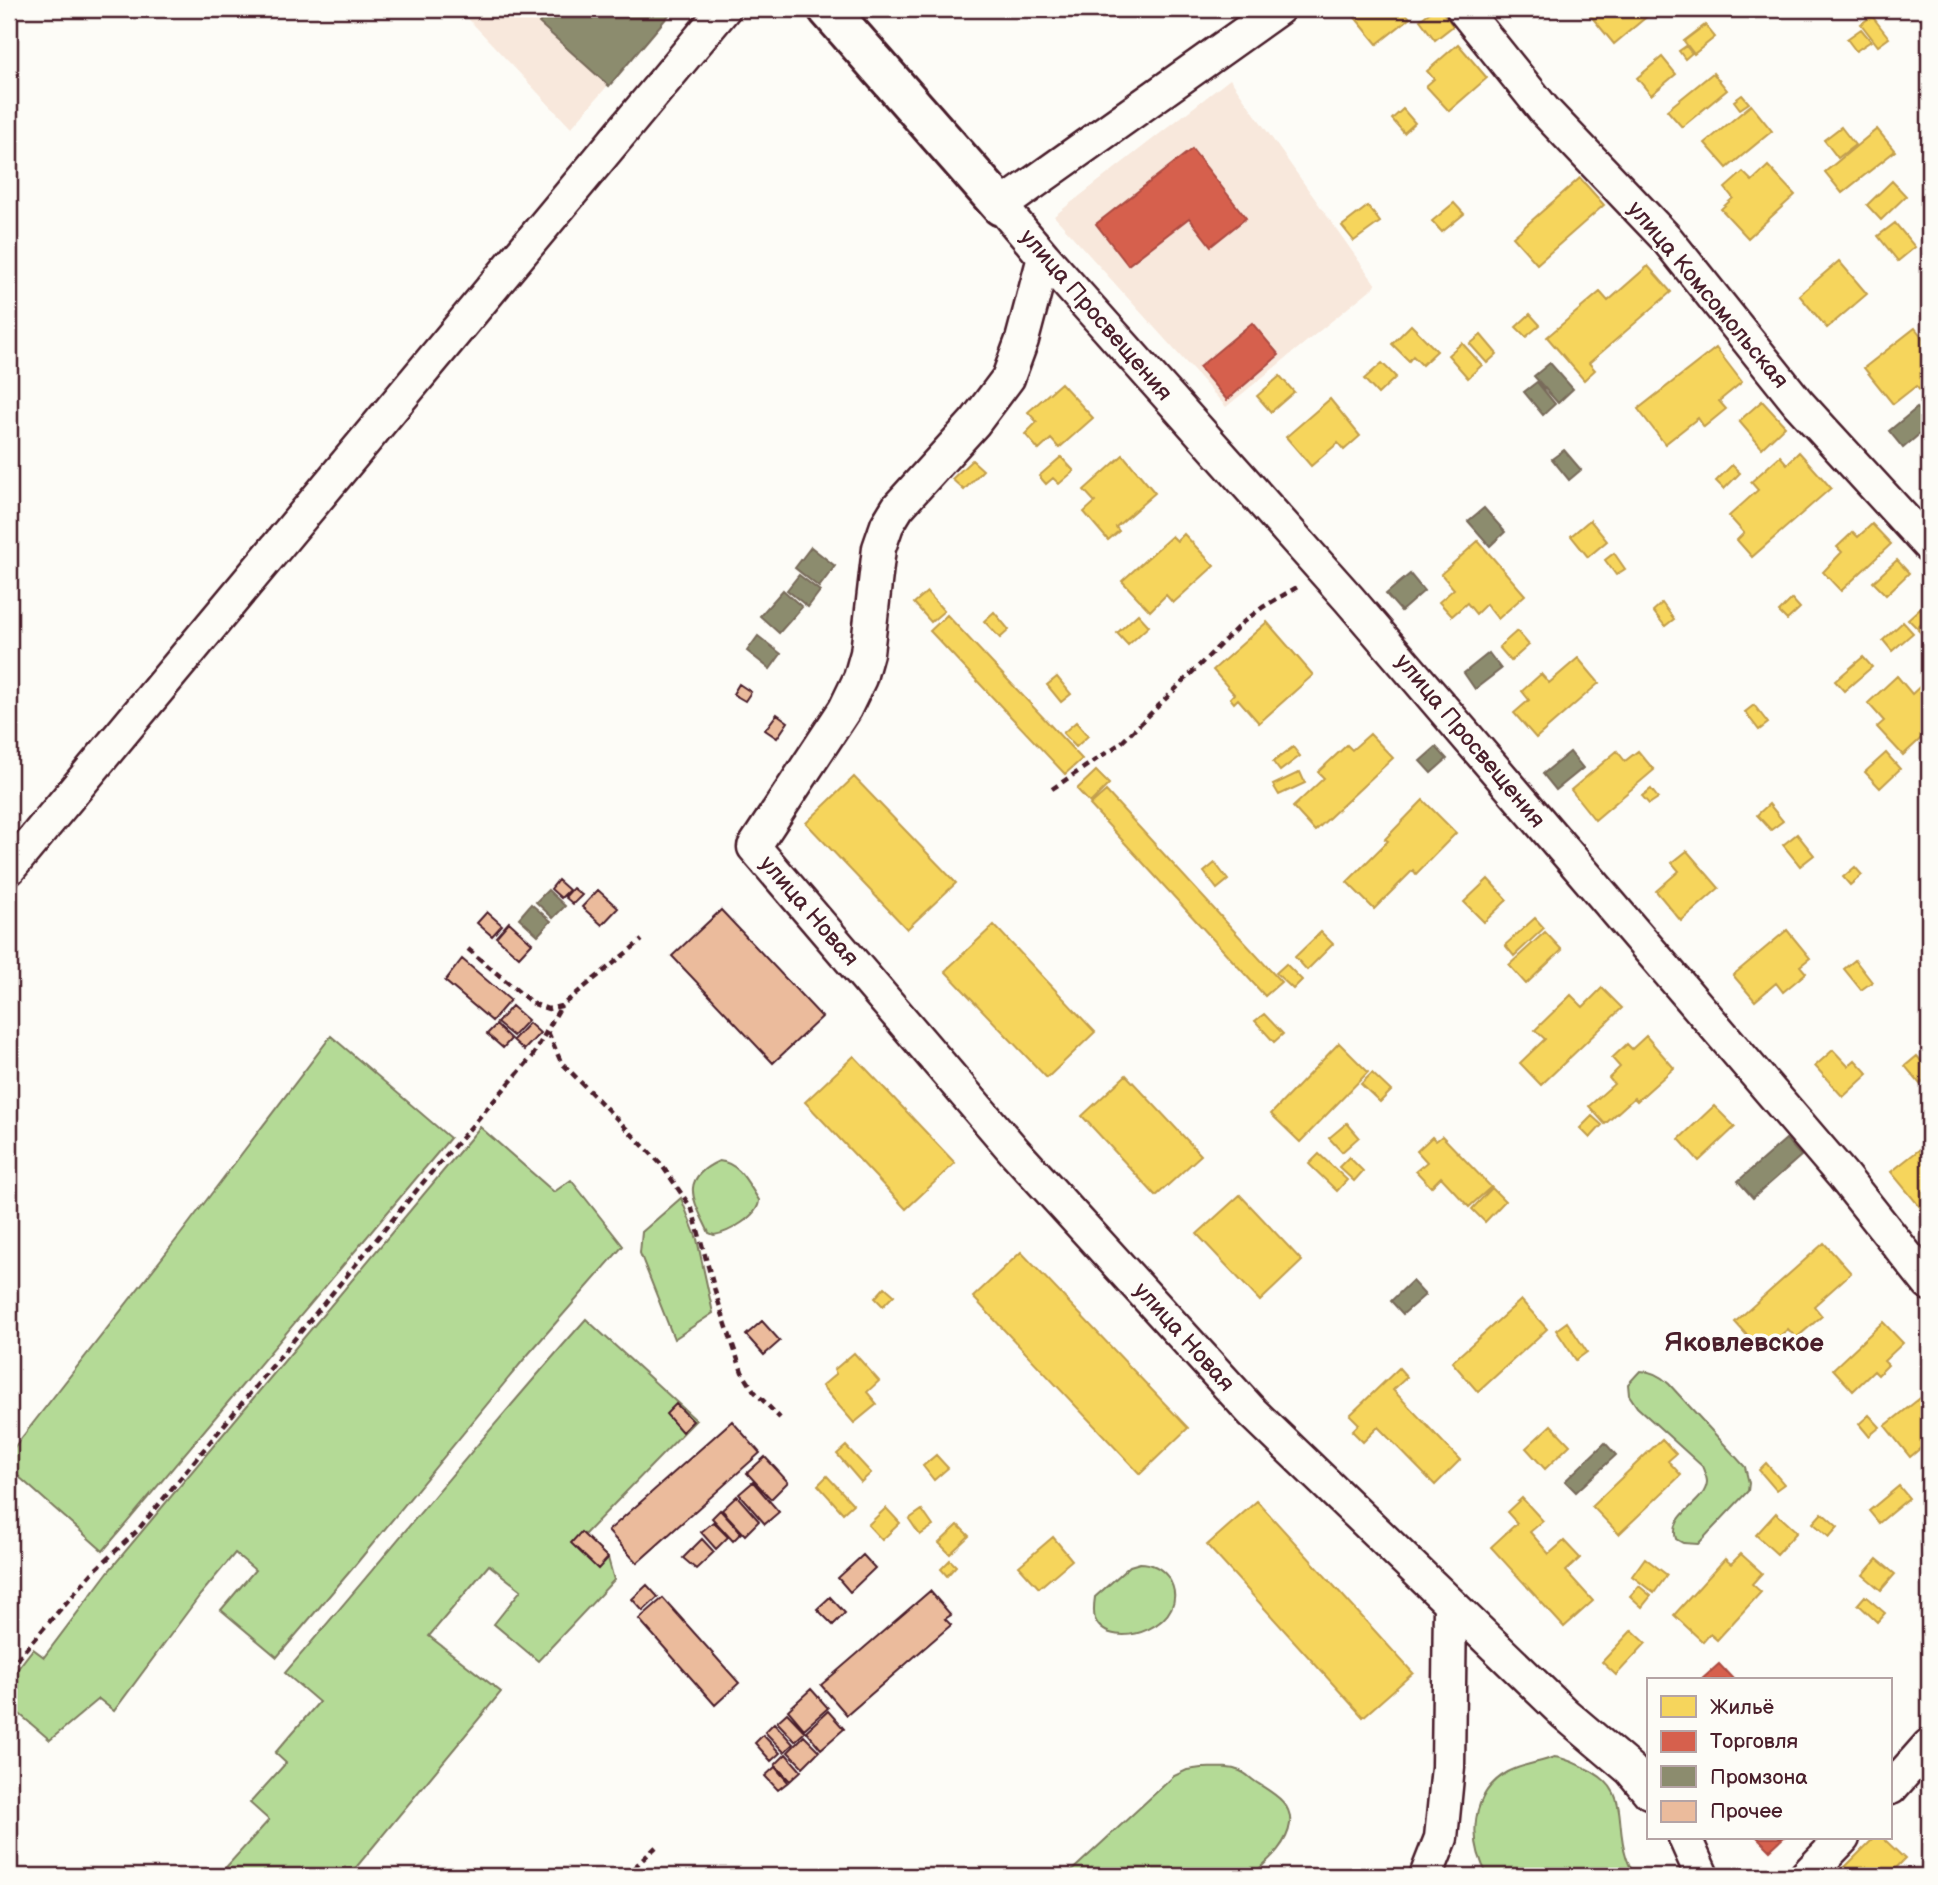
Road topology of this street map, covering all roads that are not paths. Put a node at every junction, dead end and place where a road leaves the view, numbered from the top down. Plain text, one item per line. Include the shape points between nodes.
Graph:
1 (724, 9) edge
2 (828, 9) edge
3 (1278, 9) edge
4 (1463, 9) edge
5 (1002, 206) junction
6 (1044, 257) junction
7 (1929, 546) edge
8 (9, 869) edge
9 (1929, 1284) edge
10 (1450, 1603) junction
11 (1929, 1745) edge
12 (1892, 1787) edge
13 (1647, 1790) edge
14 (1686, 1840) edge
15 (1841, 1840) edge
16 (1426, 1876) edge
17 (1702, 1876) edge
18 (1806, 1876) edge

1 - 8 street
2 - 5 street
3 - 5 street
4 - 7 street, улица Комсомольская via 1544,110 1666,238 1798,403
5 - 6 street, улица Просвещения
6 - 9 street, улица Просвещения via 1325,572 1844,1177
6 - 10 street, улица Новая via 1007,378 887,525 879,548 860,678 845,709 754,847 1016,1152 1253,1413
10 - 13 street, улица Новая
10 - 16 street via 1448,1767 1441,1838
11 - 12 street
14 - 17 street
15 - 18 street

